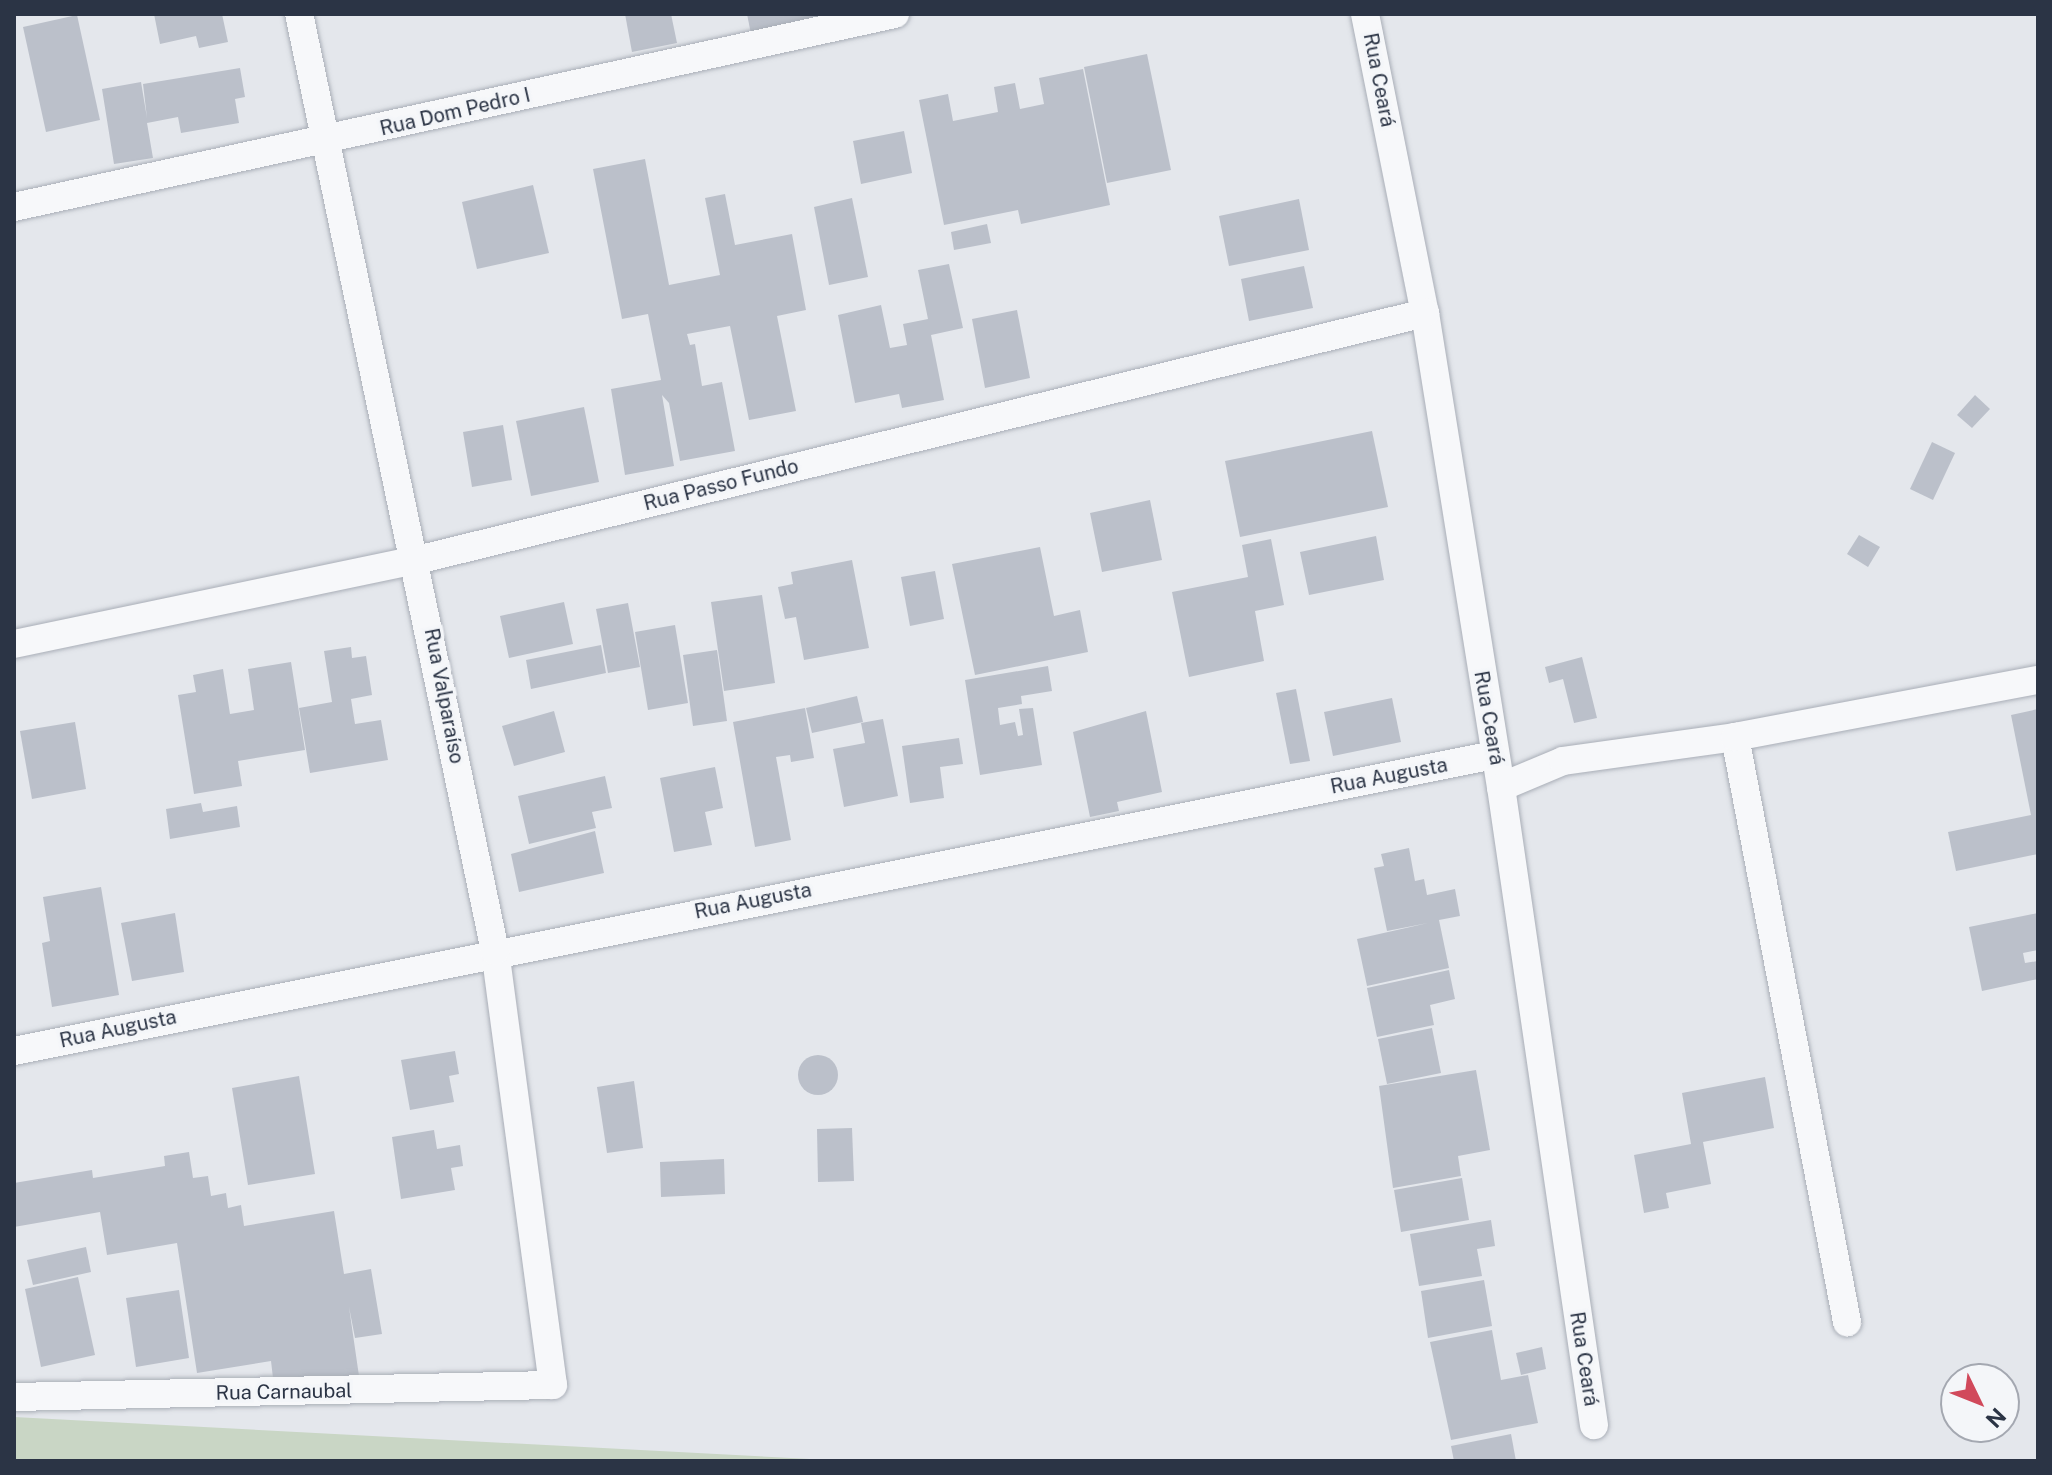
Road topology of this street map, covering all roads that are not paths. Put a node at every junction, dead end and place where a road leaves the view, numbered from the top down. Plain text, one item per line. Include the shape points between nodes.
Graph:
1 (299, 14) edge
2 (895, 14) edge
3 (1365, 14) edge
4 (324, 141) junction
5 (14, 207) edge
6 (1425, 313) junction
7 (417, 560) junction
8 (14, 644) edge
9 (2038, 680) edge
10 (1735, 737) junction
11 (1494, 755) junction
12 (1501, 787) junction
13 (495, 951) junction
14 (14, 1051) edge
15 (1847, 1322) dead end
16 (553, 1385) joint
17 (14, 1397) edge
18 (1594, 1425) dead end

1 - 4 street, Rua Valparaíso
2 - 4 street, Rua Dom Pedro I
3 - 6 street, Rua Ceará
4 - 5 street, Rua Dom Pedro I
4 - 7 street, Rua Valparaíso
6 - 7 street, Rua Passo Fundo
6 - 11 street, Rua Ceará
7 - 8 street, Rua Passo Fundo
7 - 13 street, Rua Valparaíso
9 - 10 street
10 - 12 street via 1563,761
10 - 15 street
11 - 12 street, Rua Ceará
11 - 13 street, Rua Augusta
12 - 18 street, Rua Ceará
13 - 14 street, Rua Augusta
13 - 16 street, Rua Valparaíso
16 - 17 street, Rua Carnaubal

